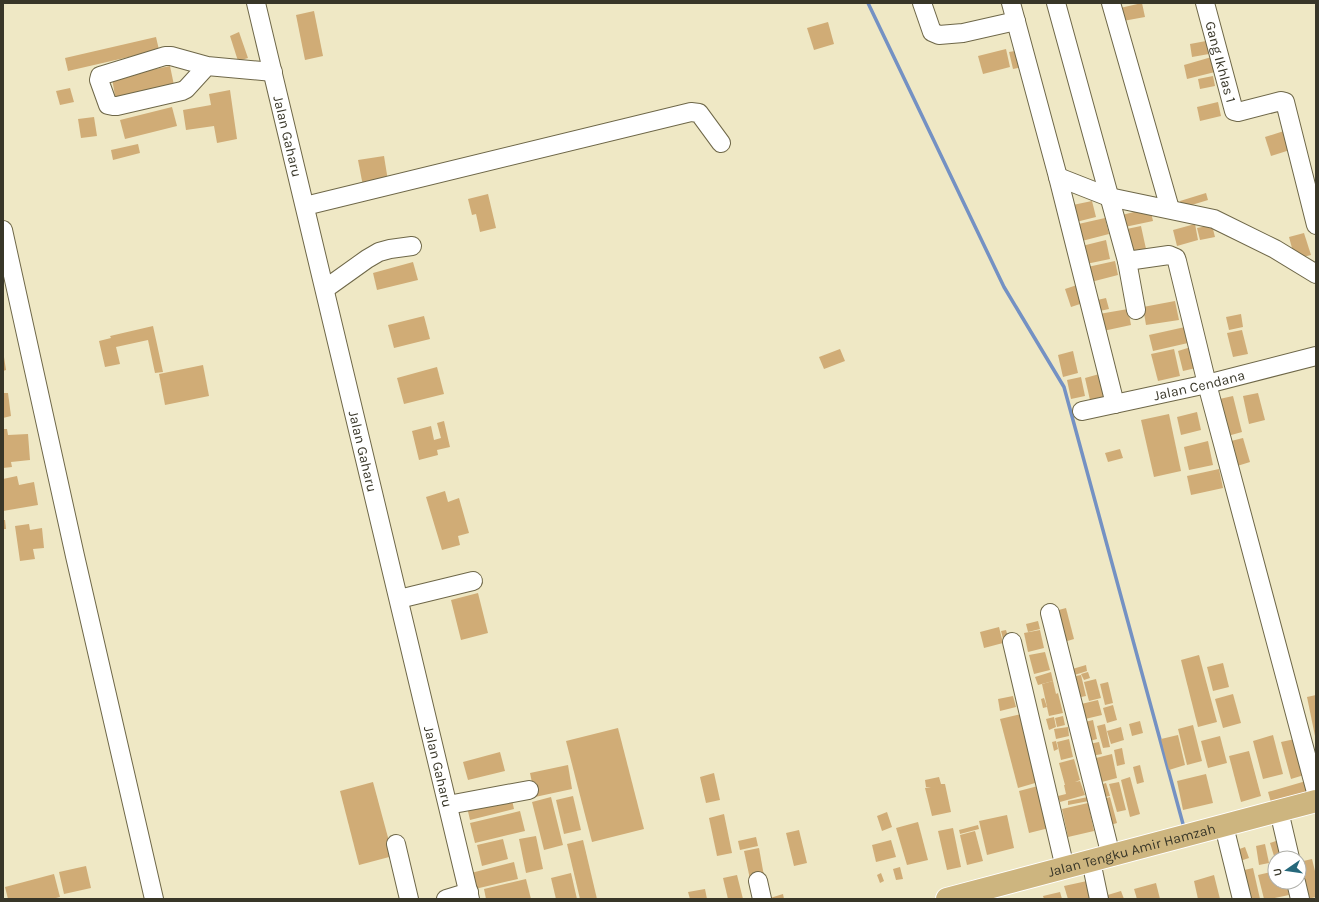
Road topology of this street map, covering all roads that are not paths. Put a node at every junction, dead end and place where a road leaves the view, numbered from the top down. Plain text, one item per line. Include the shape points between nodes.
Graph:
1 (256, 3) edge
2 (922, 3) edge
3 (1011, 3) edge
4 (1056, 3) edge
5 (1111, 3) edge
6 (1205, 3) edge
7 (1016, 21) junction
8 (207, 66) junction
9 (273, 72) junction
10 (721, 142) dead end
11 (1058, 177) junction
12 (1109, 197) junction
13 (305, 206) junction
14 (1170, 209) junction
15 (1316, 225) edge
16 (3, 230) edge
17 (412, 246) dead end
18 (1127, 261) junction
19 (1316, 274) edge
20 (325, 289) junction
21 (1136, 310) dead end
22 (1316, 356) edge
23 (1207, 384) junction
24 (1115, 404) junction
25 (1082, 411) dead end
26 (473, 581) dead end
27 (399, 598) junction
28 (1050, 613) dead end
29 (1012, 642) dead end
30 (529, 790) dead end
31 (1316, 792) edge
32 (1316, 801) edge
33 (448, 805) junction
34 (1279, 811) junction
35 (1224, 826) junction
36 (396, 844) dead end
37 (1288, 850) edge
38 (1111, 856) junction
39 (1091, 861) junction
40 (1065, 868) junction
41 (758, 881) dead end
42 (988, 894) edge
43 (470, 895) edge
44 (154, 899) edge
45 (409, 899) edge
46 (446, 899) edge
47 (762, 899) edge
48 (947, 899) edge
49 (1099, 899) edge
50 (1242, 899) edge

1 - 9 street, Jalan Gaharu
2 - 7 street via 932,32 939,35 963,33
3 - 7 street
4 - 12 street
5 - 14 street
6 - 15 street, Gang Ikhlas 1 via 1234,111 1285,102
7 - 11 street
8 - 8 street via 165,56 100,76 99,80 108,105 117,106 182,91
8 - 9 street
9 - 13 street, Jalan Gaharu
10 - 13 street via 699,113 691,112
11 - 12 street
11 - 24 street
12 - 14 street
12 - 18 street
13 - 20 street, Jalan Gaharu
14 - 19 street via 1214,219 1274,249
16 - 44 street
17 - 20 street via 379,252
18 - 21 street
18 - 23 street via 1170,255 1176,258
20 - 27 street, Jalan Gaharu
22 - 23 street, Jalan Cendana
23 - 24 street, Jalan Cendana
23 - 31 street
24 - 25 street, Jalan Cendana
26 - 27 street
27 - 33 street, Jalan Gaharu
28 - 38 street
29 - 40 street
30 - 33 street
32 - 34 main road, Jalan Tengku Amir Hamzah
33 - 43 street, Jalan Gaharu
34 - 35 main road, Jalan Tengku Amir Hamzah
34 - 37 street
35 - 38 main road, Jalan Tengku Amir Hamzah
35 - 50 street
36 - 45 street
38 - 39 main road, Jalan Tengku Amir Hamzah
39 - 40 main road, Jalan Tengku Amir Hamzah
39 - 49 street
40 - 42 main road, Jalan Tengku Amir Hamzah
41 - 47 street
42 - 48 main road, Jalan Tengku Amir Hamzah
43 - 46 street

